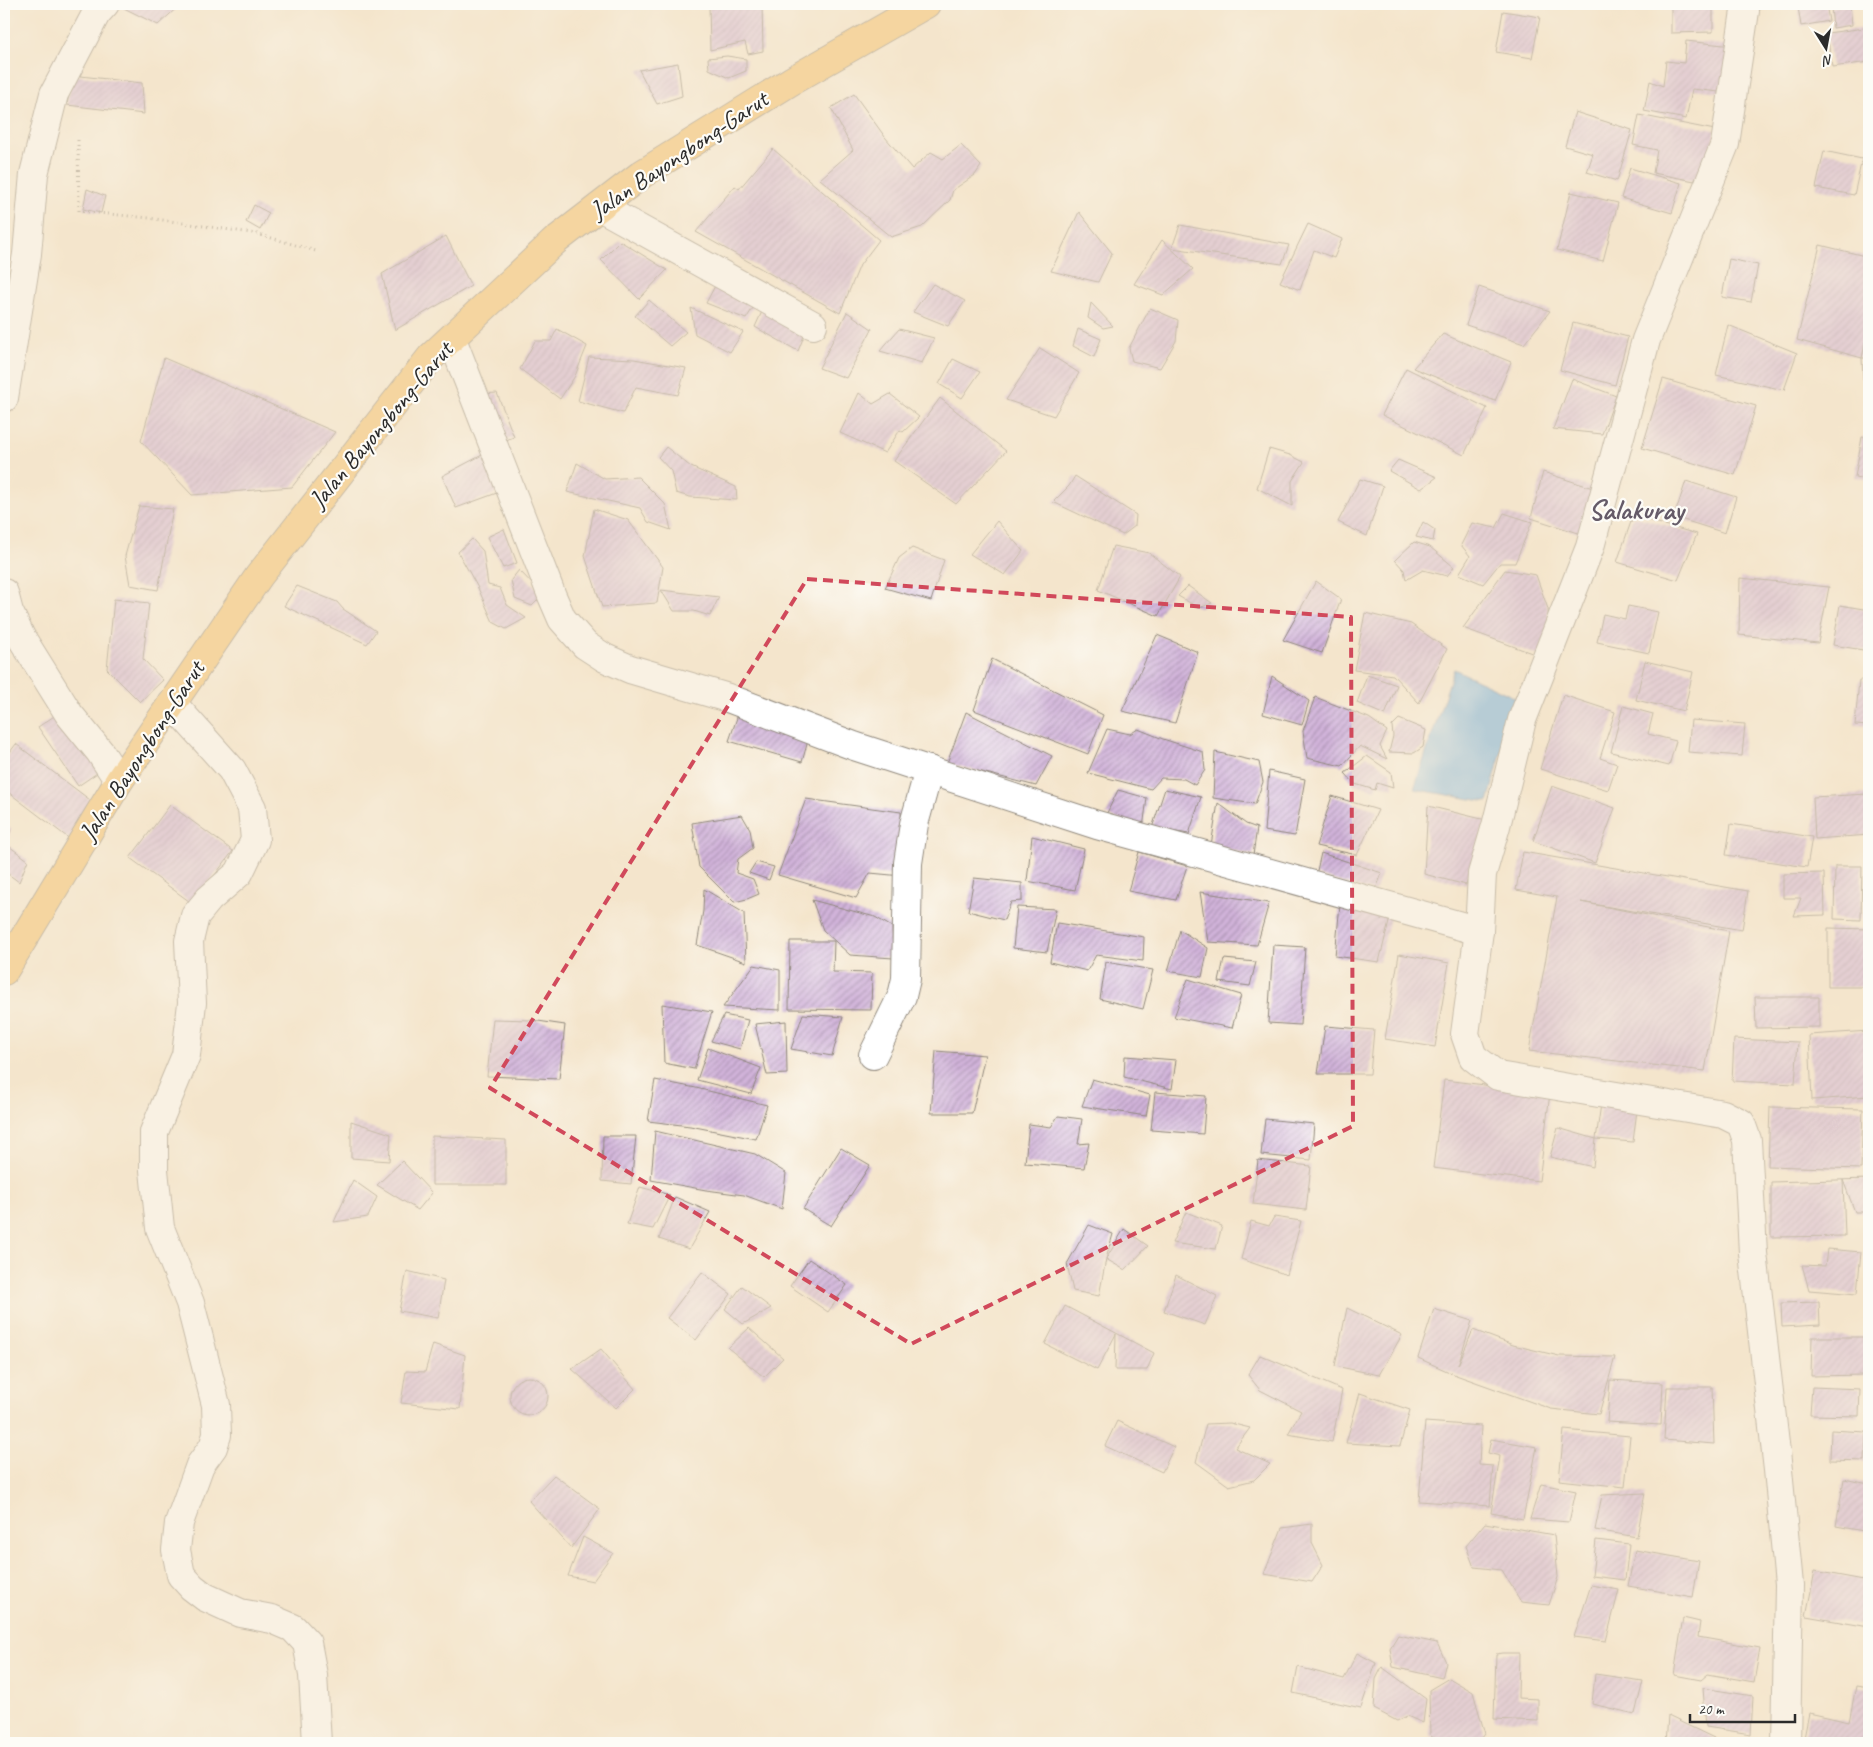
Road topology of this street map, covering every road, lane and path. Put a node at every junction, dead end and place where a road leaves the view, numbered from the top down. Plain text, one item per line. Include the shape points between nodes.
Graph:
1 (105, 4) edge
2 (926, 4) edge
3 (1744, 4) edge
4 (78, 137) dead end
5 (600, 207) junction
6 (316, 251) dead end
7 (813, 325) dead end
8 (452, 339) junction
9 (4, 398) edge
10 (4, 593) edge
11 (172, 703) junction
12 (928, 770) junction
13 (118, 781) junction
14 (1478, 931) junction
15 (4, 971) edge
16 (873, 1055) dead end
17 (316, 1743) edge
18 (1786, 1743) edge

1 - 9 street via 96,14 54,94 34,174 27,254
2 - 5 main road, Jalan Bayongbong-Garut via 793,80 642,174
3 - 14 street via 1725,144 1646,340 1590,547 1522,720 1482,874
4 - 6 path via 80,211 258,234
5 - 7 street
5 - 8 main road, Jalan Bayongbong-Garut via 555,241
8 - 11 main road, Jalan Bayongbong-Garut via 431,357 259,576
8 - 12 street via 552,596 562,618 585,645 604,658 630,669 728,698
10 - 13 street via 21,637 69,714 100,752
11 - 13 main road, Jalan Bayongbong-Garut
11 - 17 street via 232,770 252,808 255,840 239,873 208,899 195,916 189,941 192,1003 186,1055 154,1132 160,1228 190,1303 216,1405 217,1435 200,1465 179,1523 176,1550 181,1575 205,1597 240,1613 272,1619 293,1628 307,1643 313,1675
12 - 14 street via 1097,825
12 - 16 street via 908,863 906,979 898,1004
13 - 15 main road, Jalan Bayongbong-Garut
14 - 18 street via 1465,1034 1473,1058 1498,1076 1723,1114 1741,1123 1747,1140 1753,1253 1787,1567

